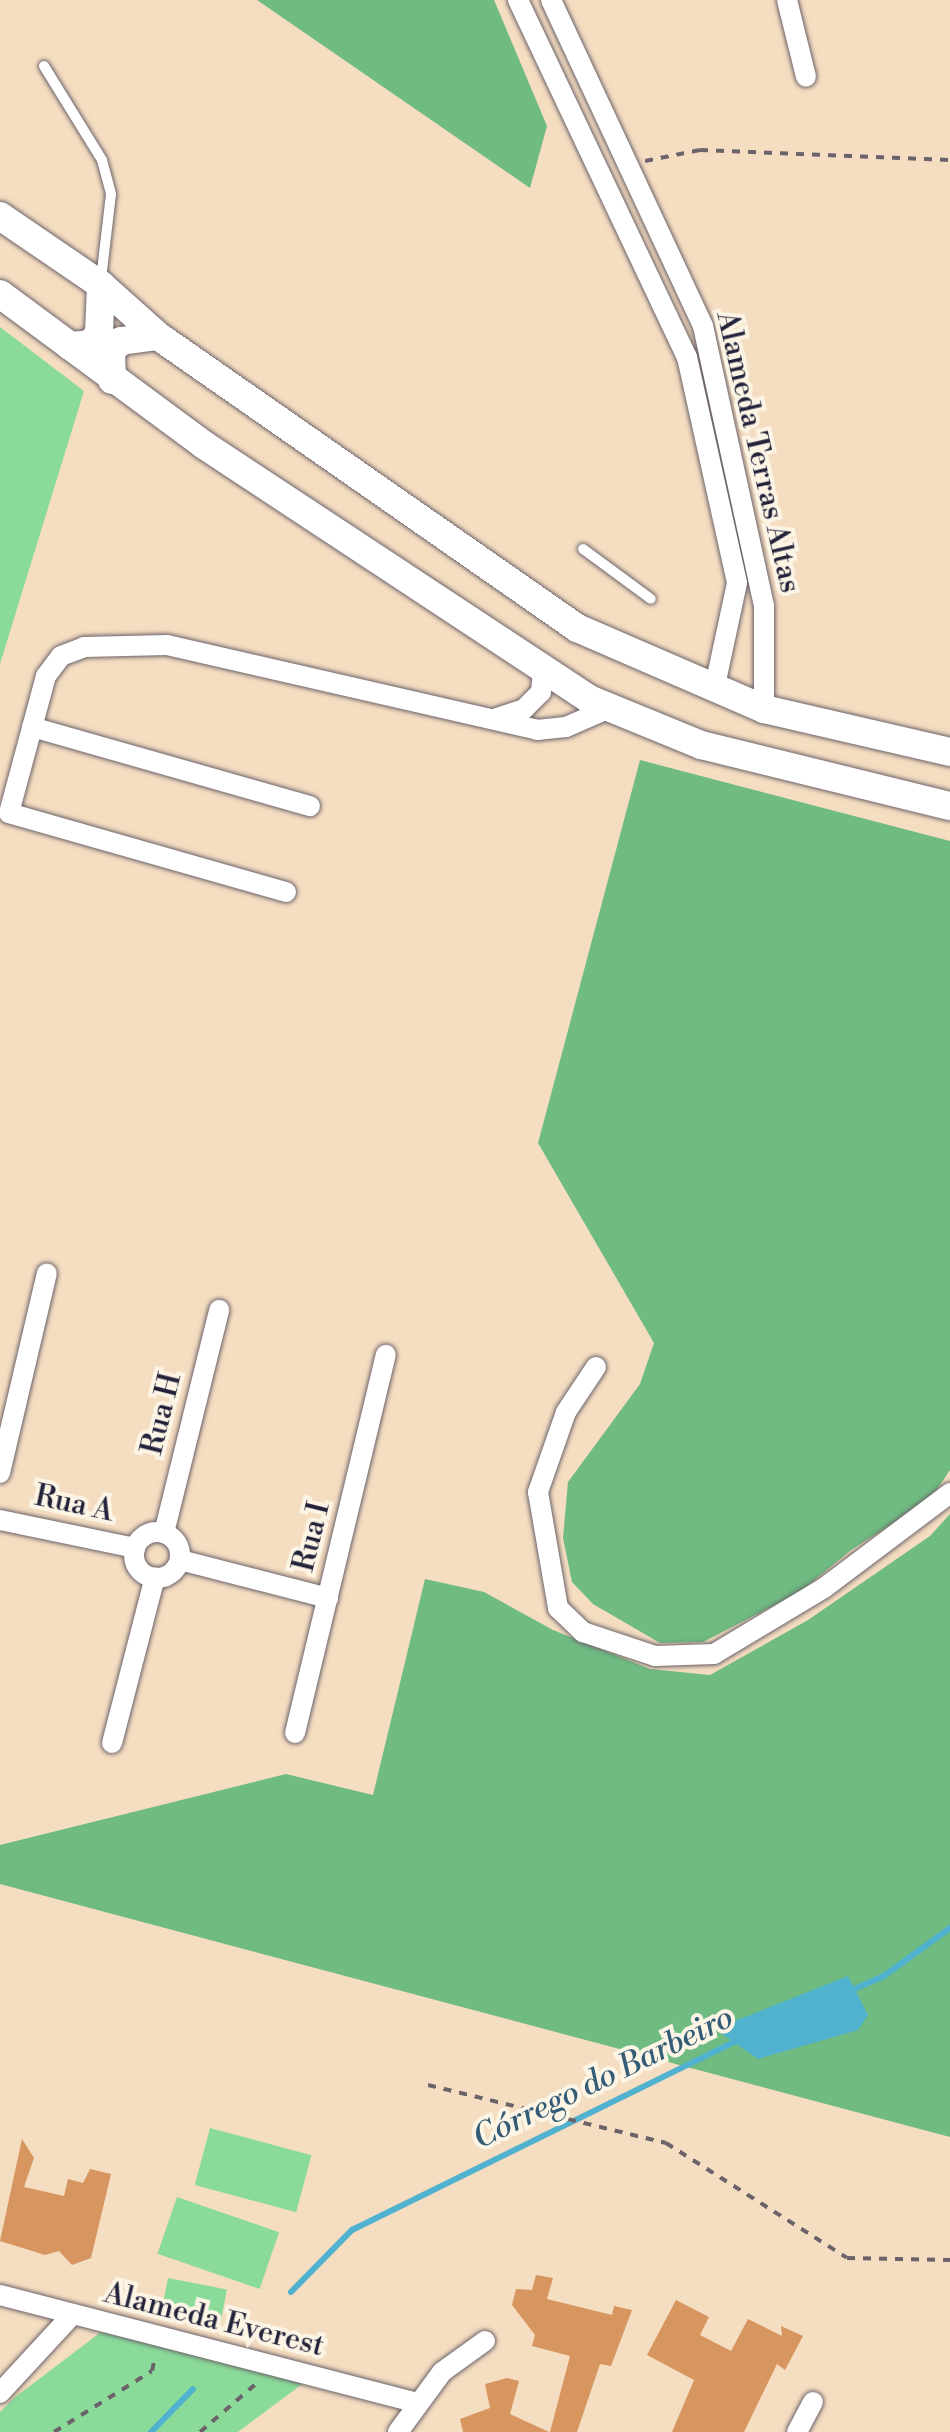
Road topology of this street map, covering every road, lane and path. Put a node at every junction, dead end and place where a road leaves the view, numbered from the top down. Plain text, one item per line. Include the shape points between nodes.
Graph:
1 (518, 0) edge
2 (551, 0) edge
3 (787, 0) edge
4 (44, 66) dead end
5 (806, 77) dead end
6 (950, 160) edge
7 (626, 167) junction
8 (0, 216) edge
9 (100, 285) junction
10 (0, 294) edge
11 (158, 336) junction
12 (70, 346) junction
13 (112, 380) junction
14 (584, 549) dead end
15 (737, 583) junction
16 (651, 599) dead end
17 (764, 605) junction
18 (543, 670) junction
19 (714, 690) junction
20 (610, 708) junction
21 (764, 709) junction
22 (495, 718) junction
23 (32, 728) junction
24 (950, 752) edge
25 (310, 806) dead end
26 (950, 806) edge
27 (286, 892) dead end
28 (47, 1273) dead end
29 (220, 1310) dead end
30 (386, 1355) dead end
31 (596, 1367) dead end
32 (0, 1473) edge
33 (950, 1494) edge
34 (0, 1520) edge
35 (164, 1532) junction
36 (136, 1548) junction
37 (180, 1560) junction
38 (155, 1578) junction
39 (328, 1598) junction
40 (295, 1733) dead end
41 (112, 1742) dead end
42 (428, 2085) dead end
43 (950, 2260) edge
44 (0, 2295) edge
45 (72, 2314) junction
46 (160, 2337) junction
47 (484, 2341) dead end
48 (276, 2367) junction
49 (0, 2394) edge
50 (414, 2402) junction
51 (813, 2402) dead end
52 (54, 2432) edge
53 (200, 2432) edge
54 (398, 2432) edge
55 (797, 2432) edge

1 - 15 street, Alameda Terras Altas via 681,337
2 - 7 street, Alameda Terras Altas
3 - 5 street
4 - 9 lane via 102,160 111,194
6 - 7 path via 700,150
7 - 17 street, Alameda Terras Altas via 703,326
8 - 9 main road
9 - 11 main road
9 - 12 main road via 99,333 91,344
10 - 12 main road
11 - 13 main road via 122,341 111,351
11 - 19 main road via 578,628
12 - 13 main road
13 - 18 main road
14 - 16 lane
15 - 17 street
15 - 19 street, Alameda Terras Altas
17 - 21 street, Alameda Terras Altas
18 - 20 main road
18 - 22 street via 542,692 524,709
19 - 21 main road
20 - 22 street via 566,728 537,730
20 - 26 main road via 701,745
21 - 24 main road
22 - 23 street via 167,645 121,644 61,656 46,676
23 - 25 street
23 - 27 street via 8,813
28 - 32 street
29 - 35 street, Rua H
30 - 39 street, Rua I
31 - 33 street via 566,1412 538,1492 558,1608 583,1632 655,1656 714,1654 824,1588
34 - 36 street, Rua A
35 - 36 street via 144,1536
35 - 37 street via 179,1546
36 - 38 street via 138,1567
37 - 38 street via 168,1575
37 - 39 street
38 - 41 street
39 - 40 street, Rua I
42 - 43 path via 666,2143 847,2258
44 - 45 street, Alameda Everest
45 - 46 street, Alameda Everest
45 - 49 street
46 - 48 street, Alameda Everest
46 - 52 path via 152,2371
47 - 50 street
48 - 50 street, Alameda Everest
48 - 53 path
50 - 54 street
51 - 55 street

